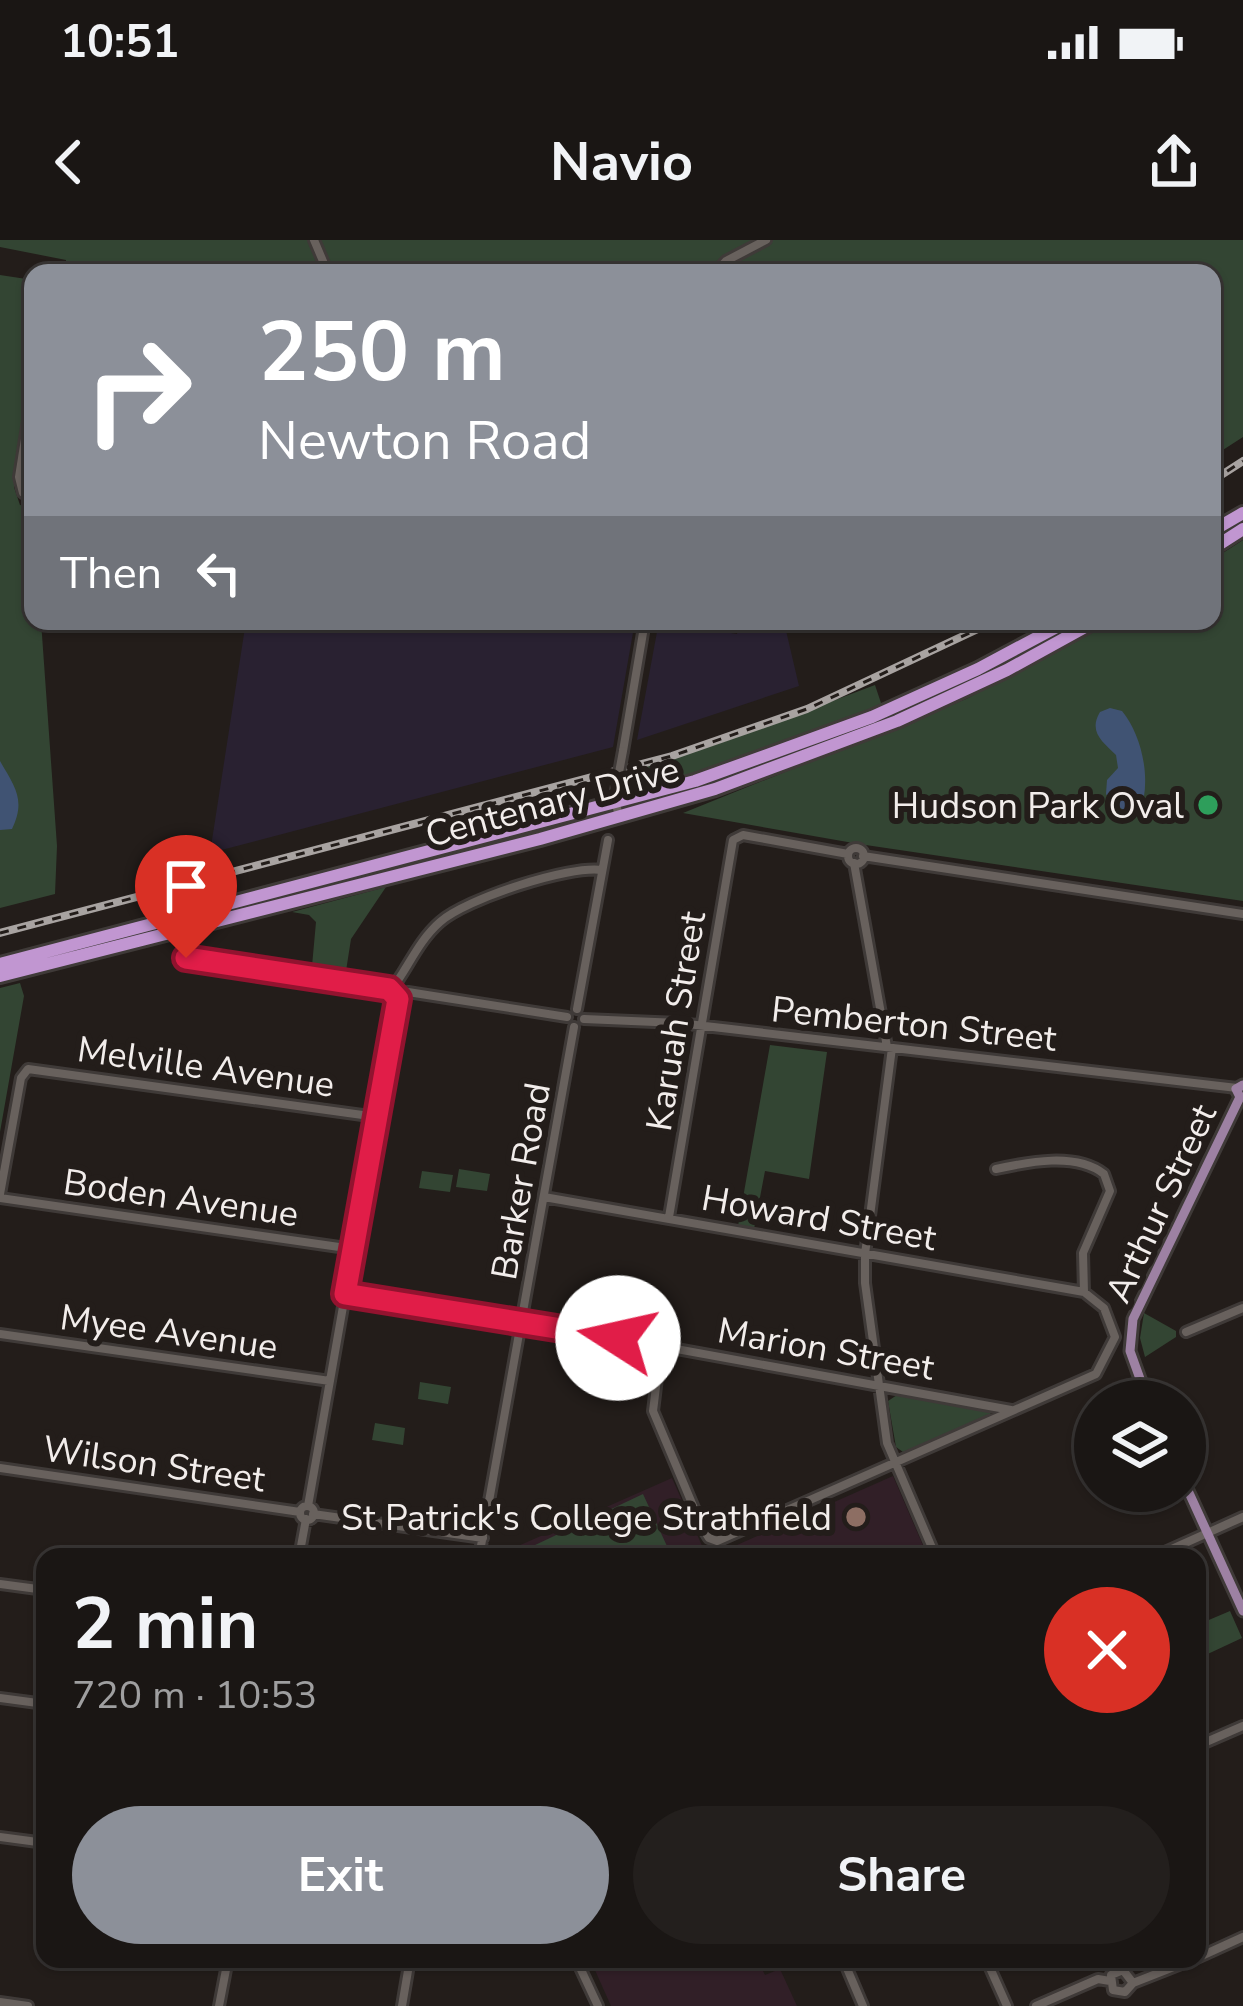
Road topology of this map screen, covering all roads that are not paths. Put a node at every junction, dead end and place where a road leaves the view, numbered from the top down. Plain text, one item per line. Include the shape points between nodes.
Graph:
1 (766, 240) edge
2 (723, 264) edge
3 (24, 449) edge
4 (24, 494) edge
5 (644, 630) edge
6 (1051, 630) edge
7 (1080, 630) edge
8 (618, 810) junction
9 (608, 840) dead end
10 (851, 859) junction
11 (602, 871) junction
12 (1243, 914) edge
13 (186, 958) dead end
14 (0, 964) edge
15 (0, 976) edge
16 (401, 982) junction
17 (391, 990) junction
18 (408, 992) junction
19 (398, 999) junction
20 (577, 1010) junction
21 (567, 1017) junction
22 (584, 1019) junction
23 (700, 1026) junction
24 (574, 1027) junction
25 (889, 1047) junction
26 (1241, 1092) edge
27 (376, 1117) junction
28 (996, 1169) dead end
29 (0, 1196) edge
30 (544, 1197) junction
31 (669, 1217) junction
32 (353, 1249) junction
33 (865, 1254) junction
34 (1084, 1292) junction
35 (345, 1294) junction
36 (1243, 1308) edge
37 (522, 1321) junction
38 (1186, 1332) dead end
39 (0, 1334) edge
40 (661, 1346) junction
41 (1140, 1380) edge
42 (330, 1381) junction
43 (879, 1384) junction
44 (1013, 1411) junction
45 (893, 1463) junction
46 (0, 1468) edge
47 (1198, 1512) edge
48 (307, 1513) junction
49 (1243, 1517) edge
50 (1207, 1533) junction
51 (482, 1538) junction
52 (301, 1548) edge
53 (480, 1548) edge
54 (932, 1548) edge
55 (1174, 1548) edge
56 (0, 1584) edge
57 (36, 1589) edge
58 (1243, 1611) edge
59 (0, 1698) edge
60 (36, 1703) edge
61 (1243, 1726) edge
62 (1206, 1742) edge
63 (0, 1837) edge
64 (36, 1842) edge
65 (1243, 1937) edge
66 (1206, 1954) edge
67 (226, 1968) edge
68 (408, 1968) edge
69 (580, 1968) edge
70 (847, 1968) edge
71 (990, 1968) edge
72 (1171, 1968) edge
73 (1123, 1970) joint
74 (1110, 1981) junction
75 (1133, 1983) junction
76 (1121, 1993) junction
77 (0, 2002) edge
78 (28, 2006) edge
79 (219, 2006) edge
80 (402, 2006) edge
81 (598, 2006) edge
82 (863, 2006) edge
83 (1007, 2006) edge
84 (1036, 2006) edge
85 (1118, 2006) edge

1 - 2 street
3 - 4 street
5 - 8 street, bridge
6 - 8 highway, Centenary Drive via 872,717
7 - 8 highway, Centenary Drive via 861,736 776,769
8 - 14 highway, Centenary Drive
8 - 15 highway, Centenary Drive
9 - 11 street
10 - 12 street
10 - 23 street, Karuah Street via 733,840
10 - 25 street
11 - 16 street via 460,907 421,941
11 - 20 street
13 - 17 street
16 - 17 street
16 - 18 street
17 - 19 street
18 - 19 street
18 - 21 street
19 - 27 street
20 - 21 street
20 - 22 street
21 - 24 street
22 - 23 street, Pemberton Street
22 - 24 street
23 - 25 street, Pemberton Street
23 - 31 street, Karuah Street
24 - 30 street, Barker Road
25 - 26 street, Pemberton Street
25 - 33 street
26 - 41 main road, Arthur Street via 1136,1309 1130,1351
27 - 29 street, Melville Avenue via 28,1069
27 - 32 street
28 - 34 street via 1039,1161 1104,1174 1109,1198 1083,1253
29 - 32 street, Boden Avenue
30 - 31 street, Howard Street
30 - 37 street, Barker Road
31 - 33 street, Howard Street
32 - 35 street
33 - 34 street, Howard Street
33 - 43 street
34 - 44 street via 1098,1300 1115,1337 1096,1374
35 - 37 street, Marion Street
35 - 42 street
36 - 38 street
37 - 40 street, Marion Street
37 - 51 street, Barker Road
39 - 42 street, Myee Avenue
40 - 43 street, Marion Street
40 - 45 street via 652,1411 710,1538 721,1540
42 - 48 street
43 - 44 street, Marion Street
43 - 45 street
44 - 45 street
45 - 54 street
46 - 48 street, Wilson Street
47 - 50 main road
48 - 51 street, Wilson Street
48 - 52 street
49 - 50 street
50 - 55 street
50 - 58 main road
51 - 53 street, Barker Road
56 - 57 street
59 - 60 street
61 - 62 street
63 - 64 street
65 - 66 street
67 - 79 street
68 - 80 street
69 - 81 street
70 - 82 street
71 - 83 street
72 - 75 street
73 - 74 street
73 - 75 street
74 - 76 street
74 - 84 street
75 - 76 street
76 - 85 street
77 - 78 street

